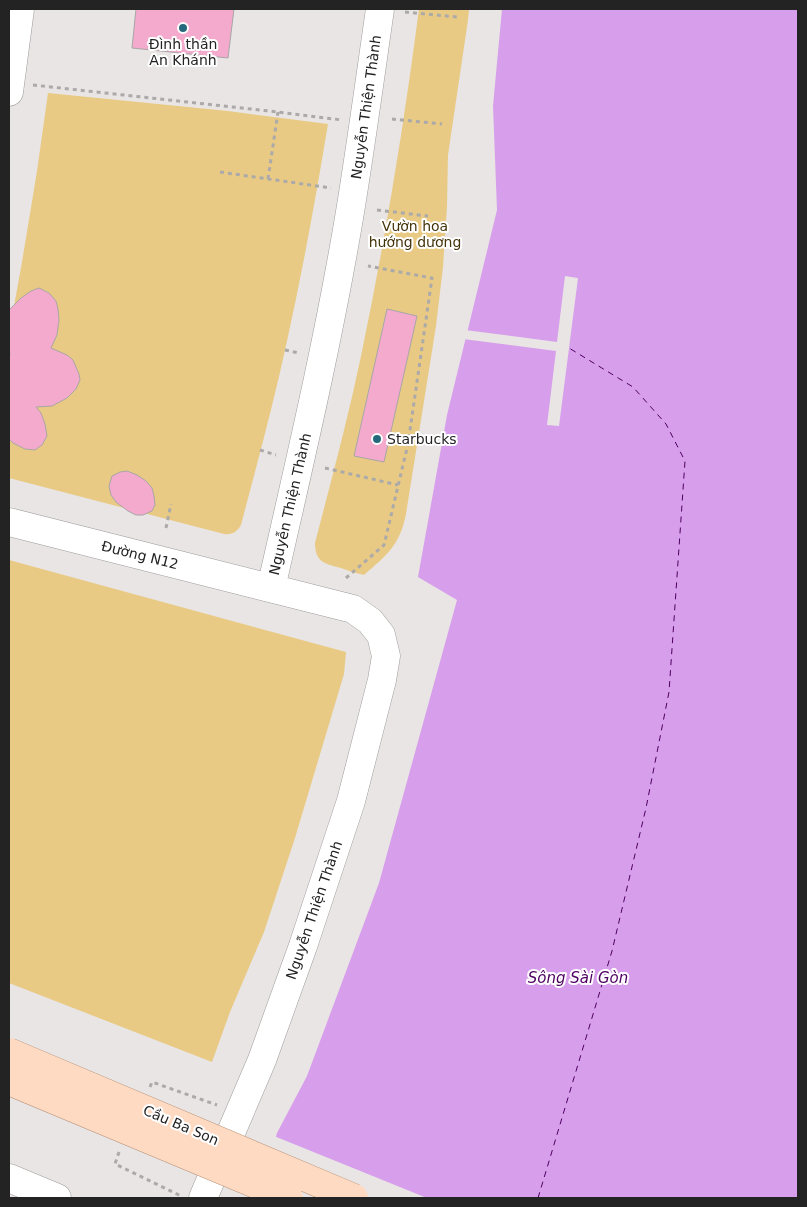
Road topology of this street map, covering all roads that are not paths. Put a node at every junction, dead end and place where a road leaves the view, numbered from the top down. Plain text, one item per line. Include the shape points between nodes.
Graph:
1 (20, 9) edge
2 (392, 11) edge
3 (19, 88) edge
4 (9, 522) edge
5 (271, 588) junction
6 (9, 1052) edge
7 (9, 1080) edge
8 (9, 1178) edge
9 (57, 1198) edge
10 (203, 1198) edge
11 (289, 1198) edge
12 (354, 1198) edge

1 - 3 street
2 - 5 street, Nguyễn Thiện Thành via 376,37 329,326
4 - 5 street, Đường N12
5 - 10 street, Nguyễn Thiện Thành via 353,609 370,621 381,636 386,656 351,801 303,946 262,1060
6 - 12 main road, Cầu Ba Son, bridge
7 - 11 main road, Cầu Ba Son, bridge
8 - 9 street

